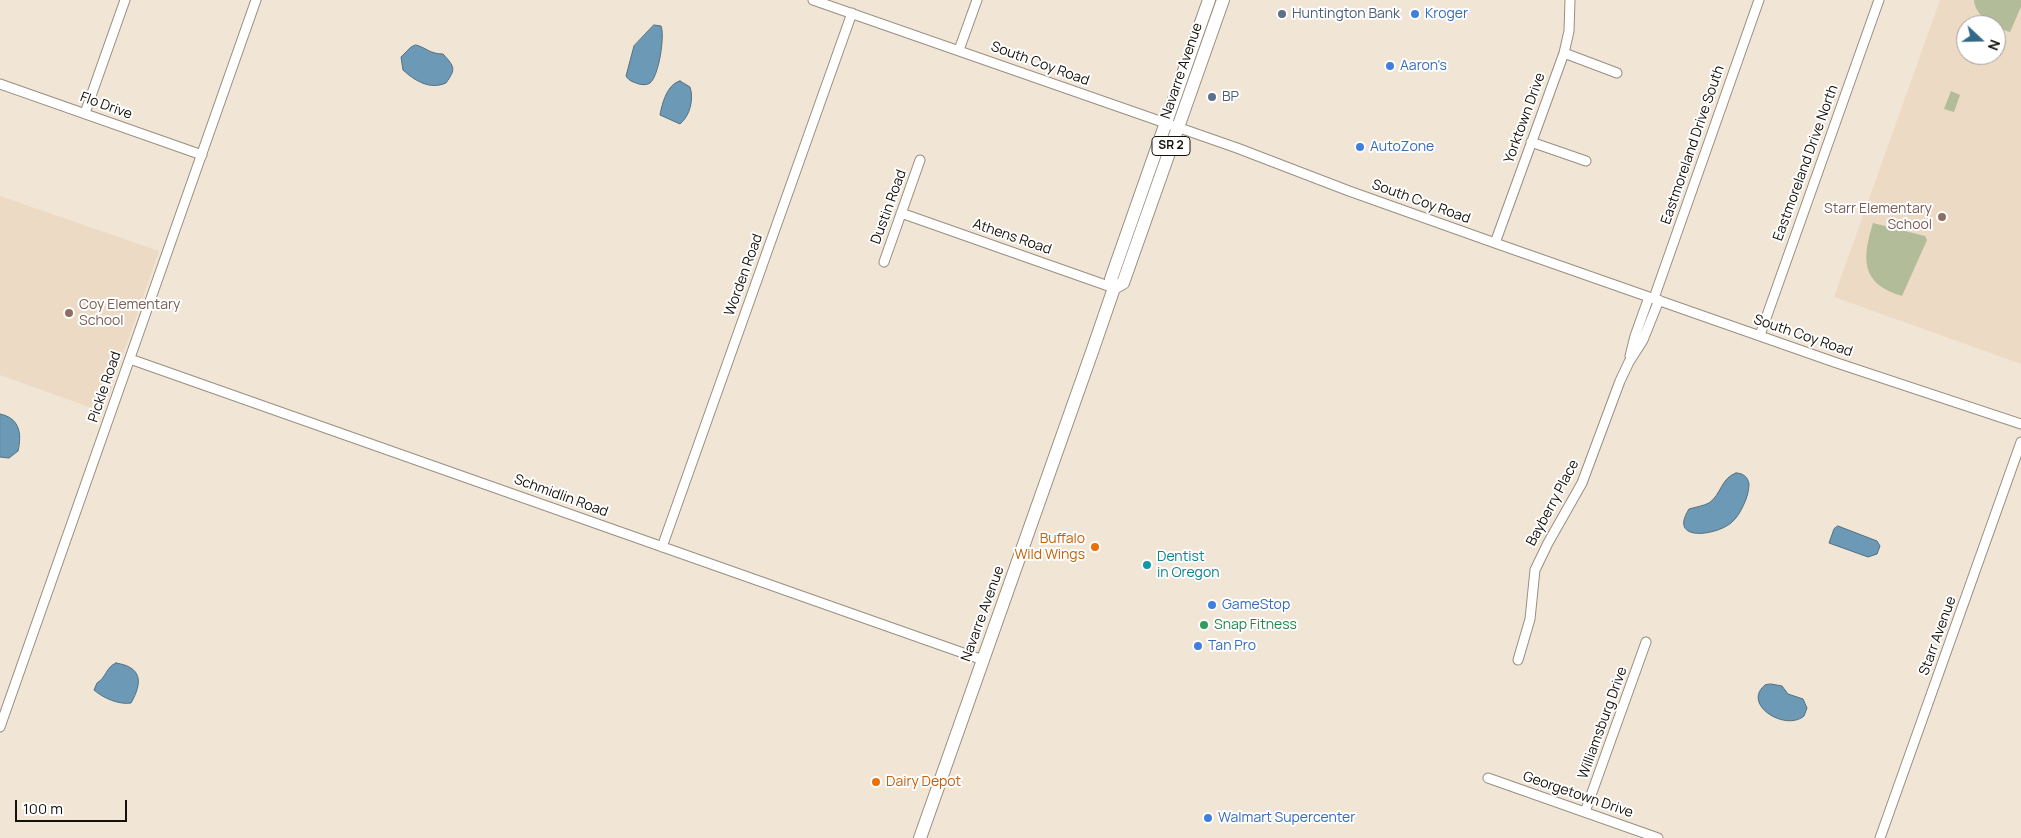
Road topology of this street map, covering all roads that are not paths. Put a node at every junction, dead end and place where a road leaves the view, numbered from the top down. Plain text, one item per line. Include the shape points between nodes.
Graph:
1 (125, 0) edge
2 (256, 0) edge
3 (813, 0) edge
4 (977, 0) edge
5 (1209, 0) edge
6 (1223, 0) edge
7 (1570, 0) edge
8 (1759, 0) edge
9 (1879, 0) edge
10 (852, 13) junction
11 (959, 50) junction
12 (1564, 53) junction
13 (1617, 72) dead end
14 (0, 84) edge
15 (85, 113) junction
16 (1165, 123) junction
17 (1178, 127) junction
18 (1531, 142) junction
19 (202, 155) junction
20 (920, 160) dead end
21 (1586, 162) dead end
22 (901, 213) junction
23 (1126, 238) junction
24 (1496, 243) junction
25 (884, 262) dead end
26 (1127, 272) junction
27 (1114, 288) junction
28 (1654, 298) junction
29 (1760, 336) junction
30 (130, 359) junction
31 (2021, 424) edge
32 (2021, 442) edge
33 (662, 547) junction
34 (1646, 642) dead end
35 (983, 660) junction
36 (1518, 660) dead end
37 (0, 727) edge
38 (1488, 778) dead end
39 (1586, 812) junction
40 (920, 838) edge
41 (1658, 838) edge
42 (1880, 838) edge

1 - 15 street
2 - 19 street, Pickle Road
3 - 10 street, South Coy Road
4 - 11 street
5 - 16 highway, Navarre Avenue / SR 2
6 - 17 highway, Navarre Avenue / SR 2
7 - 12 street, Yorktown Drive
8 - 28 street, Eastmoreland Drive South
9 - 29 street, Eastmoreland Drive North
10 - 11 street, South Coy Road
10 - 33 street, Worden Road
11 - 16 street, South Coy Road
12 - 13 street
12 - 18 street, Yorktown Drive
14 - 15 street, Flo Drive
15 - 19 street, Flo Drive
16 - 17 street, South Coy Road
16 - 23 highway, Navarre Avenue / SR 2
17 - 24 street, South Coy Road
17 - 26 highway, Navarre Avenue / SR 2
18 - 21 street
18 - 24 street, Yorktown Drive
19 - 30 street, Pickle Road
20 - 22 street, Dustin Road
22 - 25 street, Dustin Road
22 - 27 street, Athens Road
23 - 26 highway via 1121,267
23 - 27 highway, Navarre Avenue / SR 2 via 1111,279
24 - 28 street, South Coy Road
26 - 27 highway, Navarre Avenue / SR 2 via 1123,283
27 - 35 highway, Navarre Avenue / SR 2
28 - 29 street, South Coy Road
28 - 36 street, Bayberry Place via 1643,340 1620,381 1582,483 1535,570 1530,619
29 - 31 street, South Coy Road
30 - 33 street, Schmidlin Road
30 - 37 street, Pickle Road
32 - 42 street, Starr Avenue
33 - 35 street, Schmidlin Road
34 - 39 street, Williamsburg Drive
35 - 40 highway, Navarre Avenue / SR 2
38 - 39 street, Georgetown Drive
39 - 41 street, Georgetown Drive

